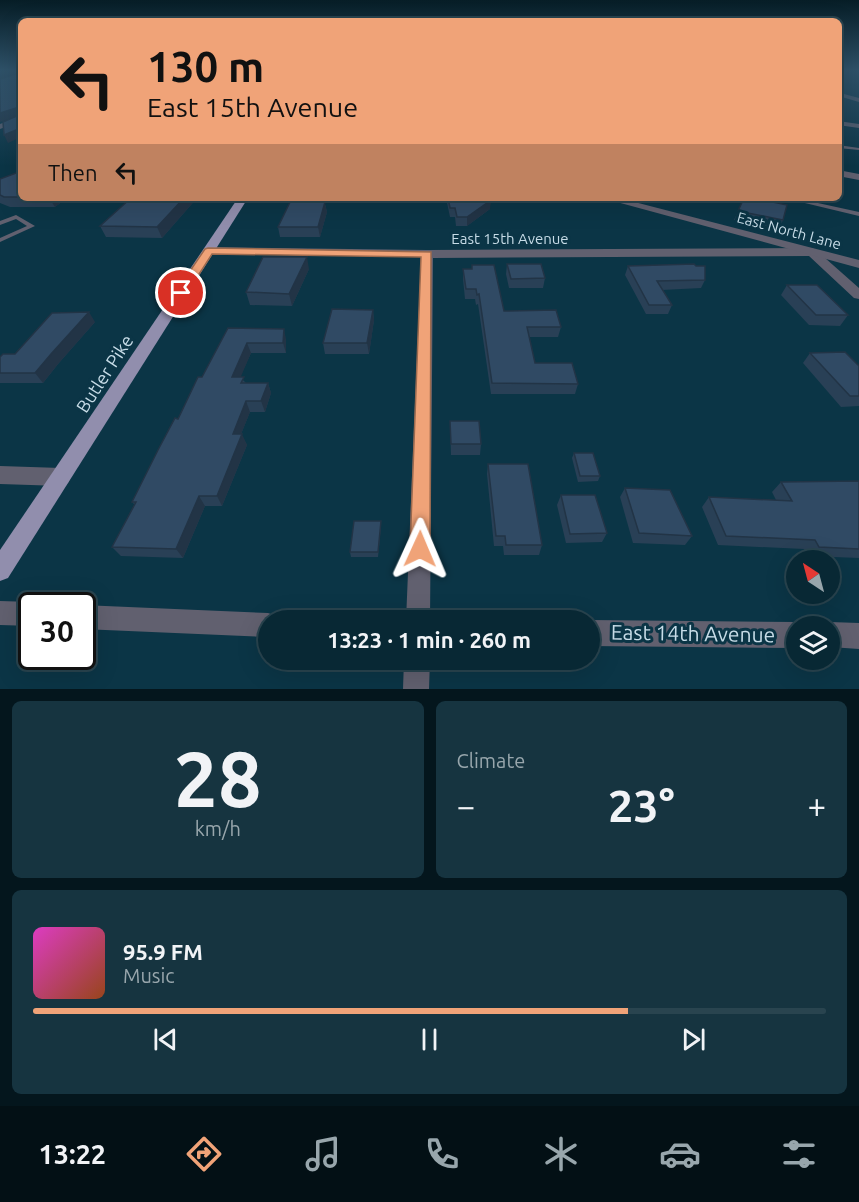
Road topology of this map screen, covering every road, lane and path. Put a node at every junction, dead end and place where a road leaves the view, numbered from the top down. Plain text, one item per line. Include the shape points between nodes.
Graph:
1 (18, 119) edge
2 (842, 124) edge
3 (859, 126) edge
4 (0, 127) edge
5 (842, 147) edge
6 (859, 149) edge
7 (842, 174) edge
8 (859, 177) edge
9 (241, 201) edge
10 (629, 201) edge
11 (800, 201) edge
12 (859, 214) edge
13 (0, 223) edge
14 (0, 240) edge
15 (208, 251) junction
16 (812, 252) junction
17 (427, 254) junction
18 (859, 264) edge
19 (859, 295) edge
20 (0, 476) edge
21 (61, 477) junction
22 (0, 570) edge
23 (418, 610) edge
24 (0, 613) edge
25 (18, 614) edge
26 (96, 618) edge
27 (258, 625) edge
28 (600, 633) edge
29 (786, 635) edge
30 (840, 635) edge
31 (859, 636) edge
32 (417, 670) edge
33 (416, 689) edge

1 - 4 street
2 - 3 street
5 - 6 lane
7 - 8 street
9 - 15 main road, Butler Pike
10 - 16 street, East North Lane
11 - 12 lane
13 - 14 lane via 16,217 32,226
15 - 17 street, East 15th Avenue
15 - 21 main road, Butler Pike
16 - 17 street, East 15th Avenue
16 - 18 street, East North Lane
16 - 19 street
17 - 23 street
20 - 21 street
21 - 22 main road, Butler Pike
24 - 25 street
26 - 27 street
28 - 29 street, East 14th Avenue
30 - 31 street
32 - 33 street

